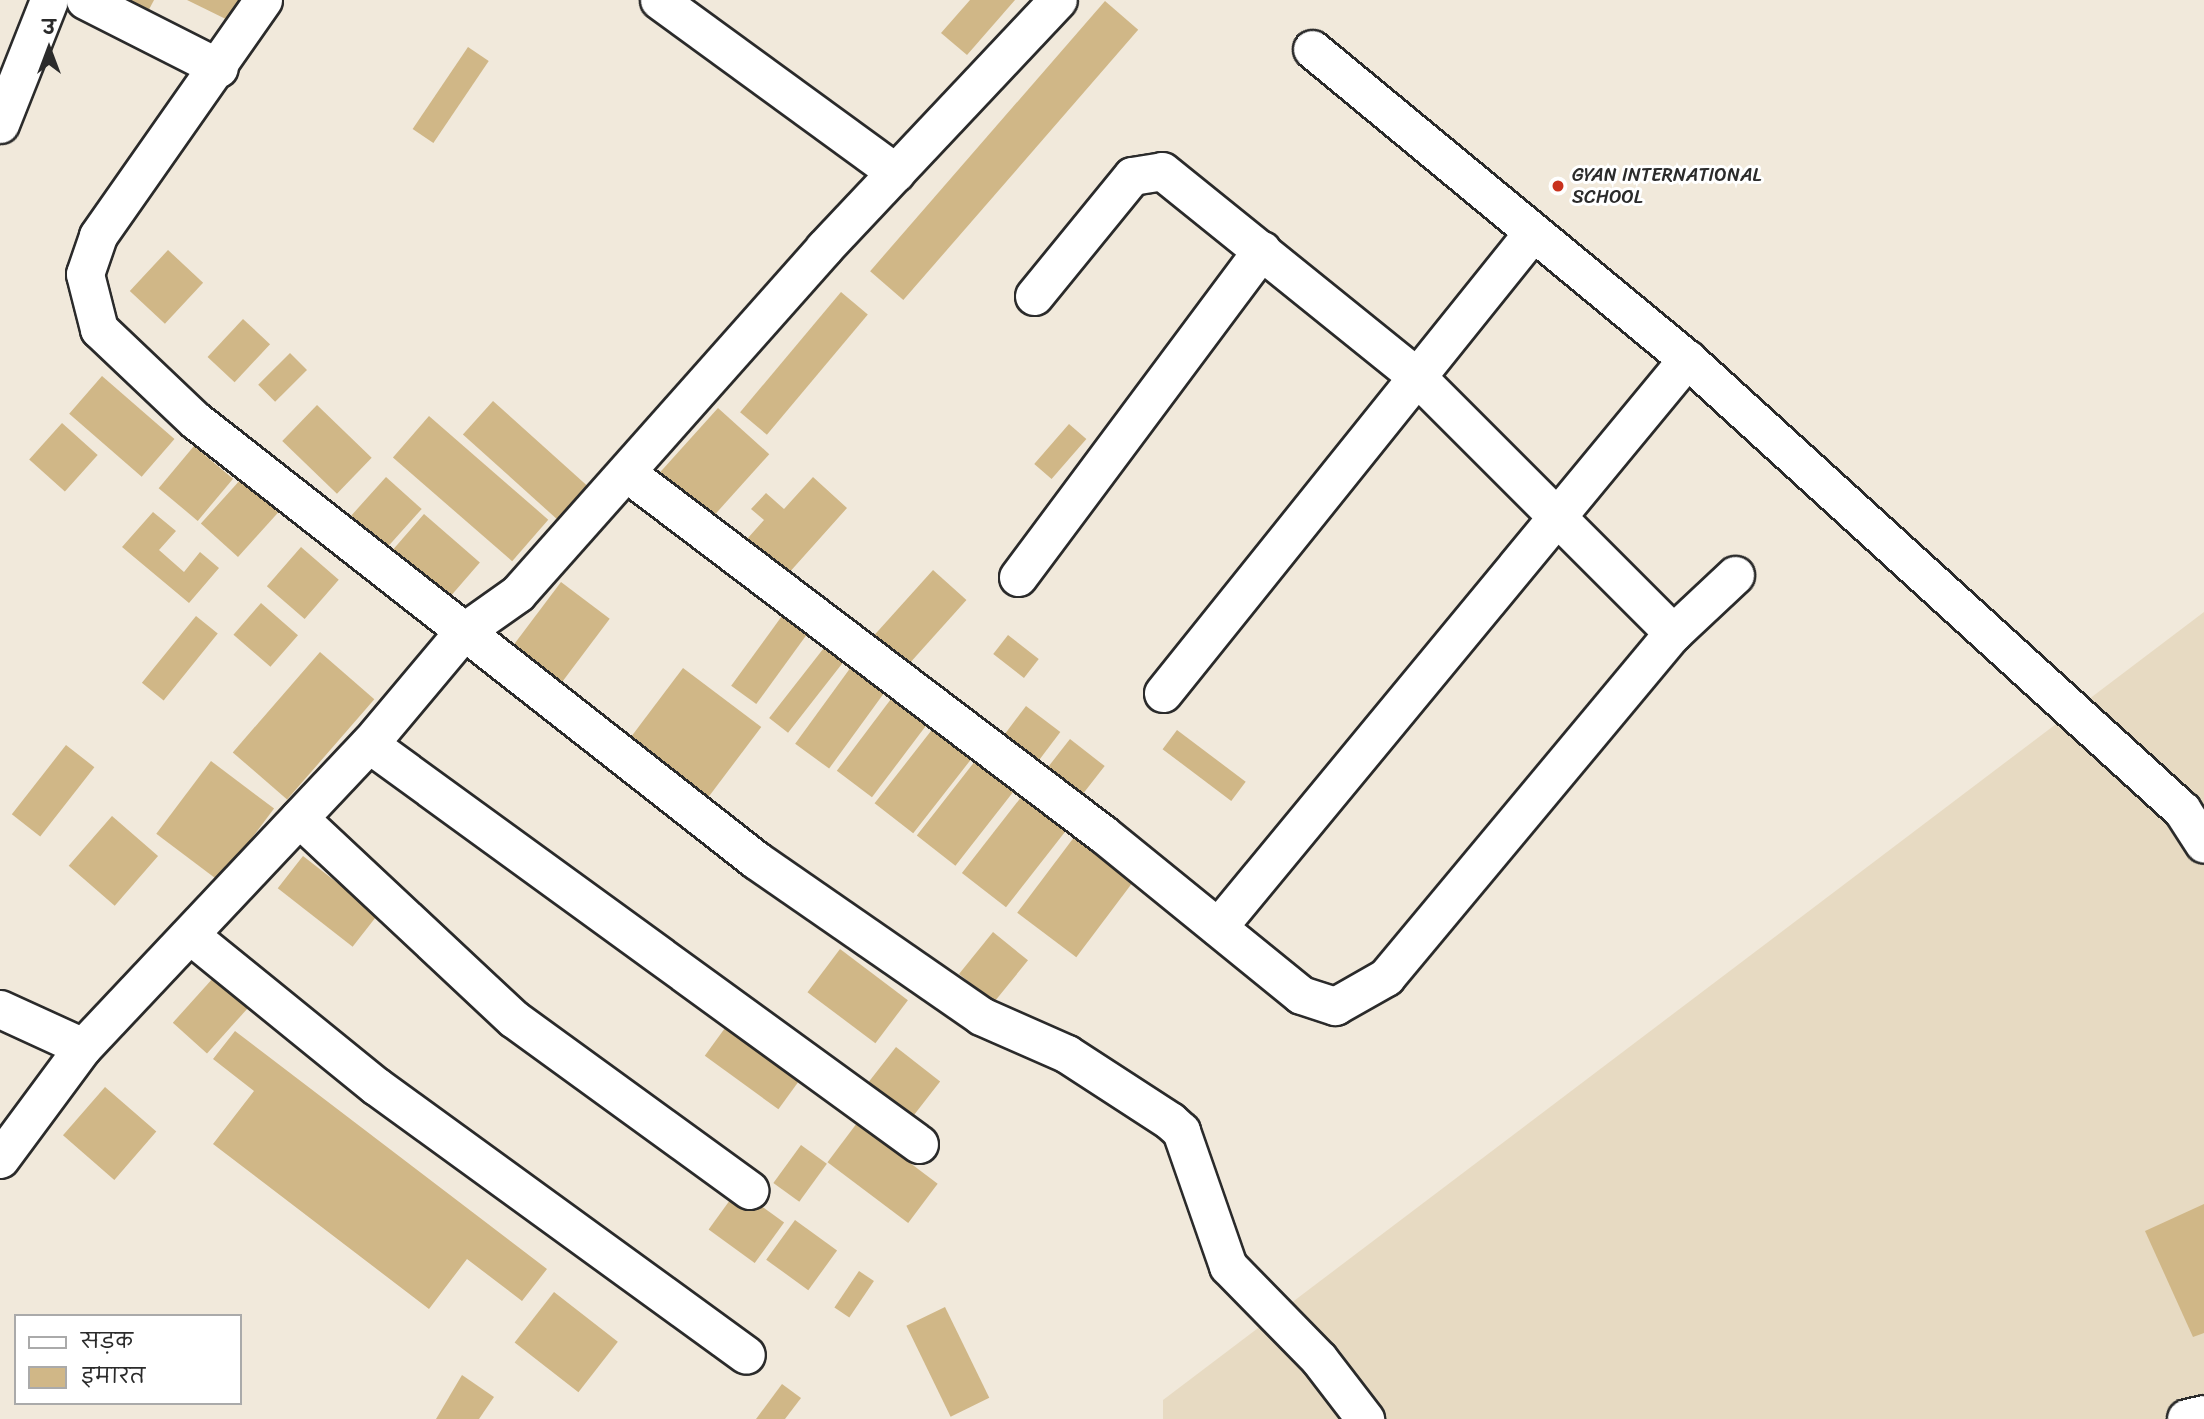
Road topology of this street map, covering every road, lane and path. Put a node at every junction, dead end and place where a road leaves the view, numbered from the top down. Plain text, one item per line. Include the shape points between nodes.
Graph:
1 (49, 0) edge
2 (85, 0) edge
3 (263, 0) edge
4 (659, 0) edge
5 (1058, 0) edge
6 (1312, 49) dead end
7 (219, 68) junction
8 (0, 124) edge
9 (896, 173) junction
10 (1533, 232) junction
11 (1262, 250) junction
12 (1034, 296) dead end
13 (1687, 359) junction
14 (1415, 375) junction
15 (627, 472) junction
16 (1555, 514) junction
17 (1735, 575) dead end
18 (1018, 577) dead end
19 (463, 632) junction
20 (1673, 633) junction
21 (1163, 693) dead end
22 (369, 744) junction
23 (299, 818) junction
24 (2204, 844) edge
25 (1218, 927) junction
26 (190, 935) junction
27 (0, 1009) edge
28 (83, 1047) junction
29 (919, 1143) dead end
30 (0, 1158) edge
31 (749, 1190) dead end
32 (746, 1355) dead end
33 (2204, 1415) edge
34 (1365, 1419) edge
35 (2187, 1419) edge

1 - 8 street
2 - 7 street
3 - 7 street
4 - 9 street
5 - 9 street
6 - 10 street
7 - 19 street via 98,236 85,274 99,329 195,419
9 - 15 street
10 - 13 street
10 - 14 street
11 - 12 street via 1161,171 1144,170 1132,176
11 - 14 street
11 - 18 street
13 - 16 street
13 - 24 street via 2182,810
14 - 16 street
14 - 21 street
15 - 19 street via 518,593
15 - 25 street
16 - 20 street
16 - 25 street
17 - 20 street
19 - 22 street
19 - 34 street via 756,860 981,1016 1067,1054 1170,1121 1181,1131 1228,1266 1320,1359
20 - 25 street via 1385,977 1335,1006 1301,995
22 - 23 street
22 - 29 street
23 - 26 street
23 - 31 street via 514,1019
26 - 28 street
26 - 32 street via 376,1086
27 - 28 street
28 - 30 street
33 - 35 main road

